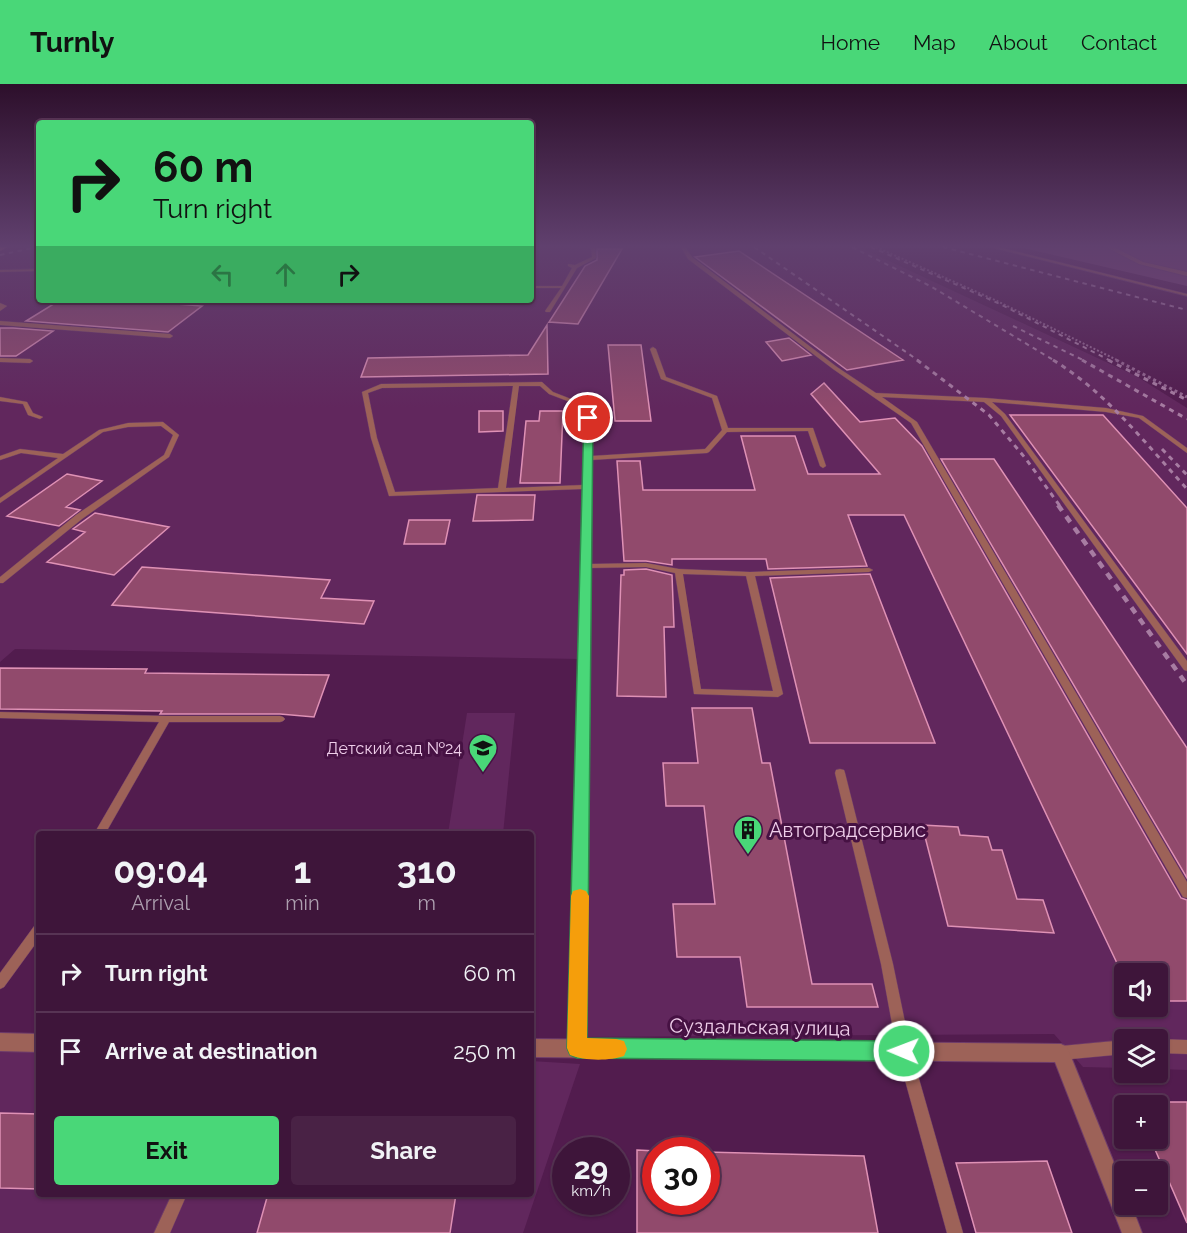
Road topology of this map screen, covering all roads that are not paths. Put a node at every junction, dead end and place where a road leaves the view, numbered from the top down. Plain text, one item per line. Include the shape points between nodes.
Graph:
1 (555, 301) edge
2 (746, 301) edge
3 (548, 311) dead end
4 (0, 323) edge
5 (170, 336) dead end
6 (653, 350) dead end
7 (0, 360) edge
8 (30, 361) dead end
9 (516, 384) junction
10 (876, 395) junction
11 (0, 399) edge
12 (986, 400) junction
13 (40, 417) dead end
14 (725, 430) junction
15 (1187, 451) edge
16 (62, 456) junction
17 (0, 458) edge
18 (587, 458) junction
19 (824, 466) dead end
20 (587, 487) junction
21 (502, 488) junction
22 (0, 501) edge
23 (585, 566) junction
24 (869, 570) dead end
25 (679, 571) junction
26 (750, 574) junction
27 (0, 582) edge
28 (1187, 668) edge
29 (0, 715) edge
30 (166, 719) junction
31 (280, 719) dead end
32 (840, 773) dead end
33 (101, 831) edge
34 (1187, 893) edge
35 (36, 933) edge
36 (0, 983) edge
37 (0, 1042) edge
38 (36, 1043) edge
39 (1168, 1047) edge
40 (1187, 1047) edge
41 (534, 1048) edge
42 (577, 1048) junction
43 (1114, 1048) edge
44 (904, 1051) junction
45 (1061, 1053) junction
46 (179, 1197) edge
47 (162, 1233) edge
48 (955, 1233) edge
49 (1132, 1233) edge

1 - 3 lane
2 - 10 lane
4 - 5 lane
6 - 14 lane via 663,378 715,397
7 - 8 lane
9 - 18 lane via 542,384 551,393 581,404 588,418
9 - 21 lane
9 - 21 lane via 381,386 366,392 374,438 393,494
10 - 12 lane
10 - 34 lane via 914,422 930,447
11 - 13 lane via 25,403 30,414
12 - 15 lane via 1106,410 1142,417
12 - 28 lane via 1003,415
14 - 18 lane via 707,451
14 - 19 lane via 811,429
16 - 17 lane via 20,451
16 - 22 lane
16 - 27 lane via 100,431 128,425 163,424 176,435 167,456 79,517
18 - 20 lane
20 - 21 lane
20 - 23 lane
23 - 25 lane via 646,565
23 - 42 lane
24 - 26 lane
25 - 26 lane
25 - 26 lane via 697,692 778,694
29 - 30 lane
30 - 31 lane
30 - 33 lane
32 - 44 lane
35 - 36 lane
37 - 38 street
39 - 40 lane
41 - 42 street, Суздальская улица
42 - 44 street, Суздальская улица
43 - 45 lane
44 - 45 street, Суздальская улица
44 - 48 lane
45 - 49 street
46 - 47 lane

